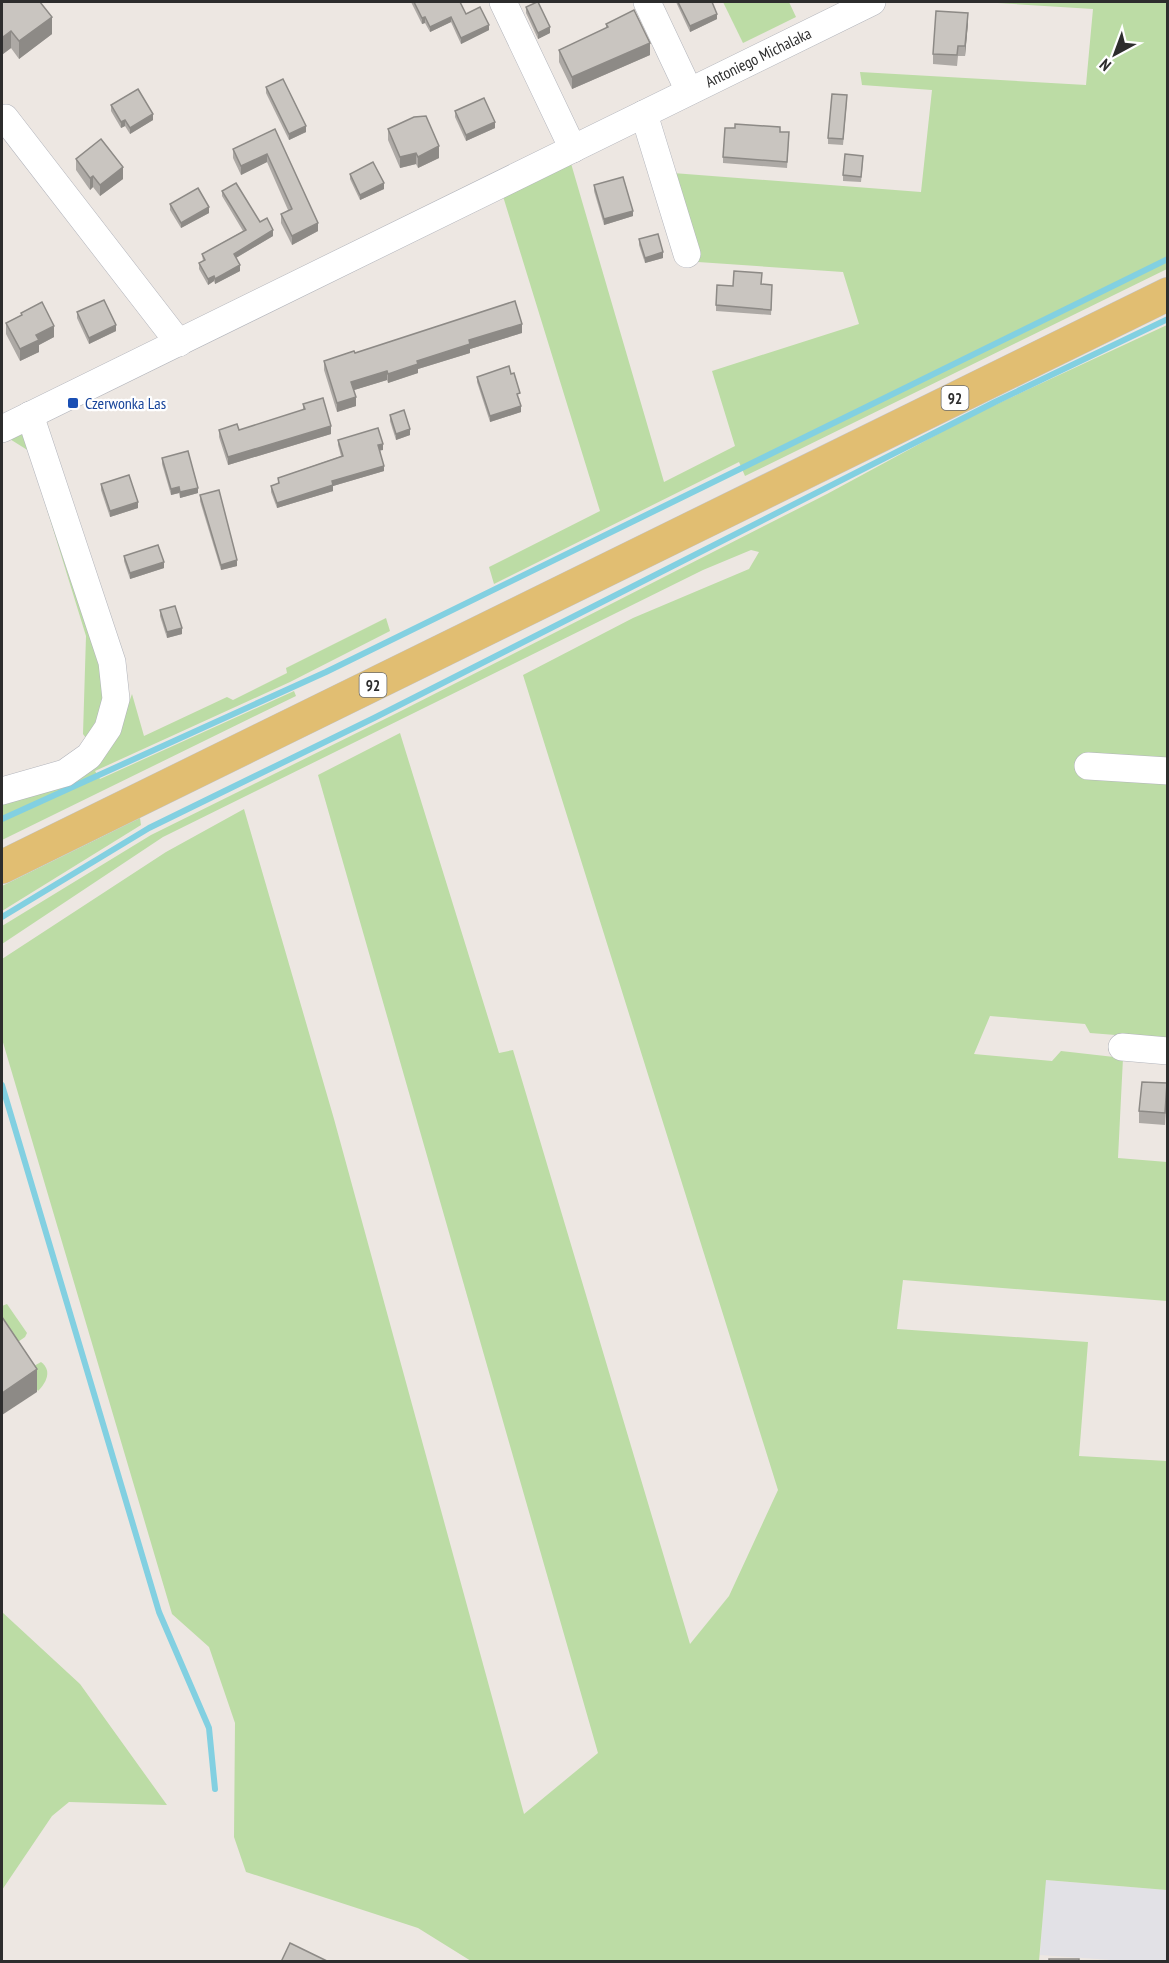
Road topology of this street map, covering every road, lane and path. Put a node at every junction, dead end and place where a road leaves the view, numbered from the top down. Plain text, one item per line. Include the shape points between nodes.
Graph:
1 (502, 2) edge
2 (647, 2) edge
3 (872, 2) edge
4 (689, 91) junction
5 (644, 114) junction
6 (5, 118) dead end
7 (573, 149) junction
8 (687, 254) dead end
9 (1167, 294) edge
10 (179, 343) junction
11 (30, 415) junction
12 (2, 429) edge
13 (1088, 766) dead end
14 (1167, 771) edge
15 (2, 791) edge
16 (2, 867) edge
17 (1122, 1047) dead end
18 (1167, 1051) edge

1 - 7 street
2 - 4 street
3 - 4 street, Antoniego Michalaka
4 - 5 street, Antoniego Michalaka
5 - 7 street, Antoniego Michalaka
5 - 8 street
6 - 10 street
7 - 10 street, Antoniego Michalaka
9 - 16 main road, 92
10 - 11 street, Antoniego Michalaka
11 - 12 street, Antoniego Michalaka
11 - 15 street via 112,662 116,699 108,729 89,756 65,773
13 - 14 street
17 - 18 street

